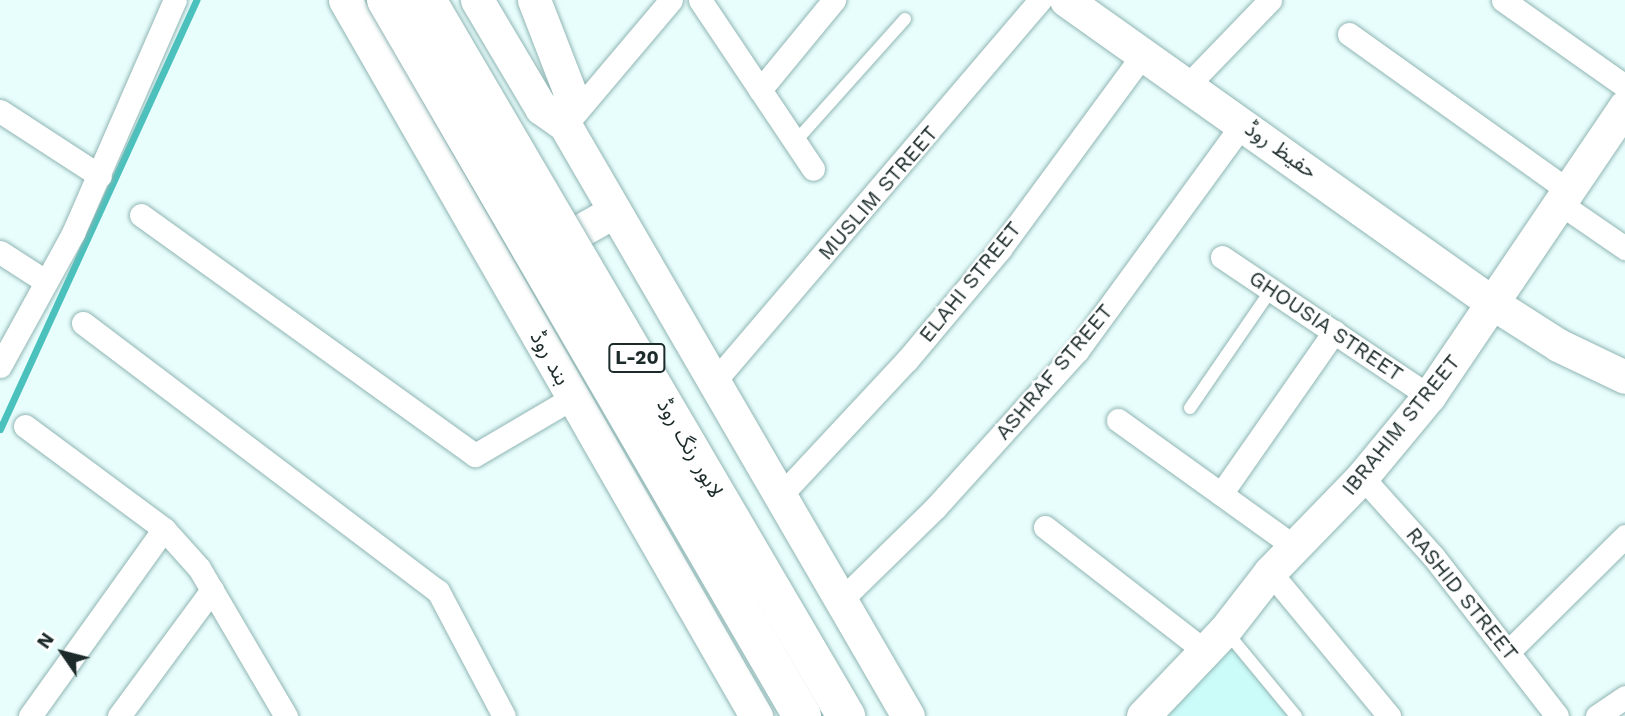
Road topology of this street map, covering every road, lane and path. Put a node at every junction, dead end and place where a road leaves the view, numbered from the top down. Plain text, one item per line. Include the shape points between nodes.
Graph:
1 (175, 0) edge
2 (345, 0) edge
3 (386, 0) edge
4 (427, 0) edge
5 (477, 0) edge
6 (534, 0) edge
7 (671, 0) edge
8 (700, 0) edge
9 (834, 0) edge
10 (1040, 0) edge
11 (1066, 0) edge
12 (1503, 0) edge
13 (1257, 5) edge
14 (905, 19) dead end
15 (1349, 34) dead end
16 (1143, 54) junction
17 (1188, 85) junction
18 (1625, 86) edge
19 (760, 90) junction
20 (1625, 106) edge
21 (0, 111) edge
22 (1243, 123) junction
23 (565, 125) junction
24 (795, 142) junction
25 (813, 169) dead end
26 (100, 176) junction
27 (1565, 198) junction
28 (615, 212) junction
29 (141, 215) dead end
30 (1625, 248) edge
31 (0, 252) edge
32 (1222, 257) dead end
33 (504, 273) junction
34 (45, 281) junction
35 (1271, 290) junction
36 (1494, 304) junction
37 (83, 323) dead end
38 (1334, 332) junction
39 (0, 366) edge
40 (1625, 377) edge
41 (713, 383) junction
42 (1429, 396) junction
43 (572, 398) junction
44 (1190, 408) dead end
45 (1118, 419) dead end
46 (25, 426) dead end
47 (1362, 477) junction
48 (1221, 494) junction
49 (780, 496) junction
50 (1045, 527) dead end
51 (164, 529) junction
52 (1625, 536) edge
53 (1296, 547) junction
54 (1270, 572) junction
55 (212, 590) junction
56 (841, 600) junction
57 (1215, 640) junction
58 (1510, 650) junction
59 (1625, 697) edge
60 (274, 710) edge
61 (30, 716) edge
62 (119, 716) edge
63 (504, 716) edge
64 (756, 716) edge
65 (803, 716) edge
66 (846, 716) edge
67 (908, 716) edge
68 (1143, 716) edge
69 (1296, 716) edge
70 (1388, 716) edge
71 (1557, 716) edge
72 (1597, 716) edge

1 - 26 street
2 - 33 main road, بند روڈ
3 - 65 highway, لاہور رنگ روڈ / L-20, bridge
4 - 66 highway, لاہور رنگ روڈ / L-20, bridge
5 - 23 main road via 541,108
6 - 23 main road via 570,93
7 - 23 street
8 - 19 street
9 - 19 street
10 - 41 street, MUSLIM STREET
11 - 16 main road, حفیظ روڈ
12 - 18 street
13 - 17 street
14 - 24 lane
15 - 27 street
16 - 17 main road, حفیظ روڈ
16 - 49 street, ELAHI STREET via 1000,249 907,360
17 - 22 main road, حفیظ روڈ
19 - 24 street
20 - 27 main road, IBRAHIM STREET
21 - 26 street
22 - 36 main road, حفیظ روڈ
22 - 56 street, ASHRAF STREET via 1077,351 936,507
23 - 28 main road
24 - 25 street
26 - 34 street
27 - 30 street
27 - 36 main road, IBRAHIM STREET
28 - 33 main road
28 - 41 main road
29 - 43 street via 475,455
31 - 34 street
32 - 35 street, GHOUSIA STREET
33 - 43 main road, بند روڈ
34 - 39 street
35 - 38 street, GHOUSIA STREET
35 - 44 lane
36 - 40 main road, حفیظ روڈ via 1558,345
36 - 42 main road, IBRAHIM STREET
37 - 63 street via 438,591
38 - 42 street, GHOUSIA STREET
38 - 48 street
41 - 49 main road
42 - 47 main road, IBRAHIM STREET
43 - 64 main road, بند روڈ
45 - 48 street
46 - 51 street
47 - 53 main road, IBRAHIM STREET
47 - 58 street, RASHID STREET
48 - 53 street
49 - 56 main road
50 - 57 street
51 - 55 street
51 - 61 street
52 - 58 street
53 - 54 main road, IBRAHIM STREET
54 - 57 main road, IBRAHIM STREET
54 - 70 street
55 - 60 street
55 - 62 street
56 - 67 main road
57 - 68 main road, IBRAHIM STREET
57 - 69 lane
58 - 71 street, RASHID STREET
59 - 72 street

